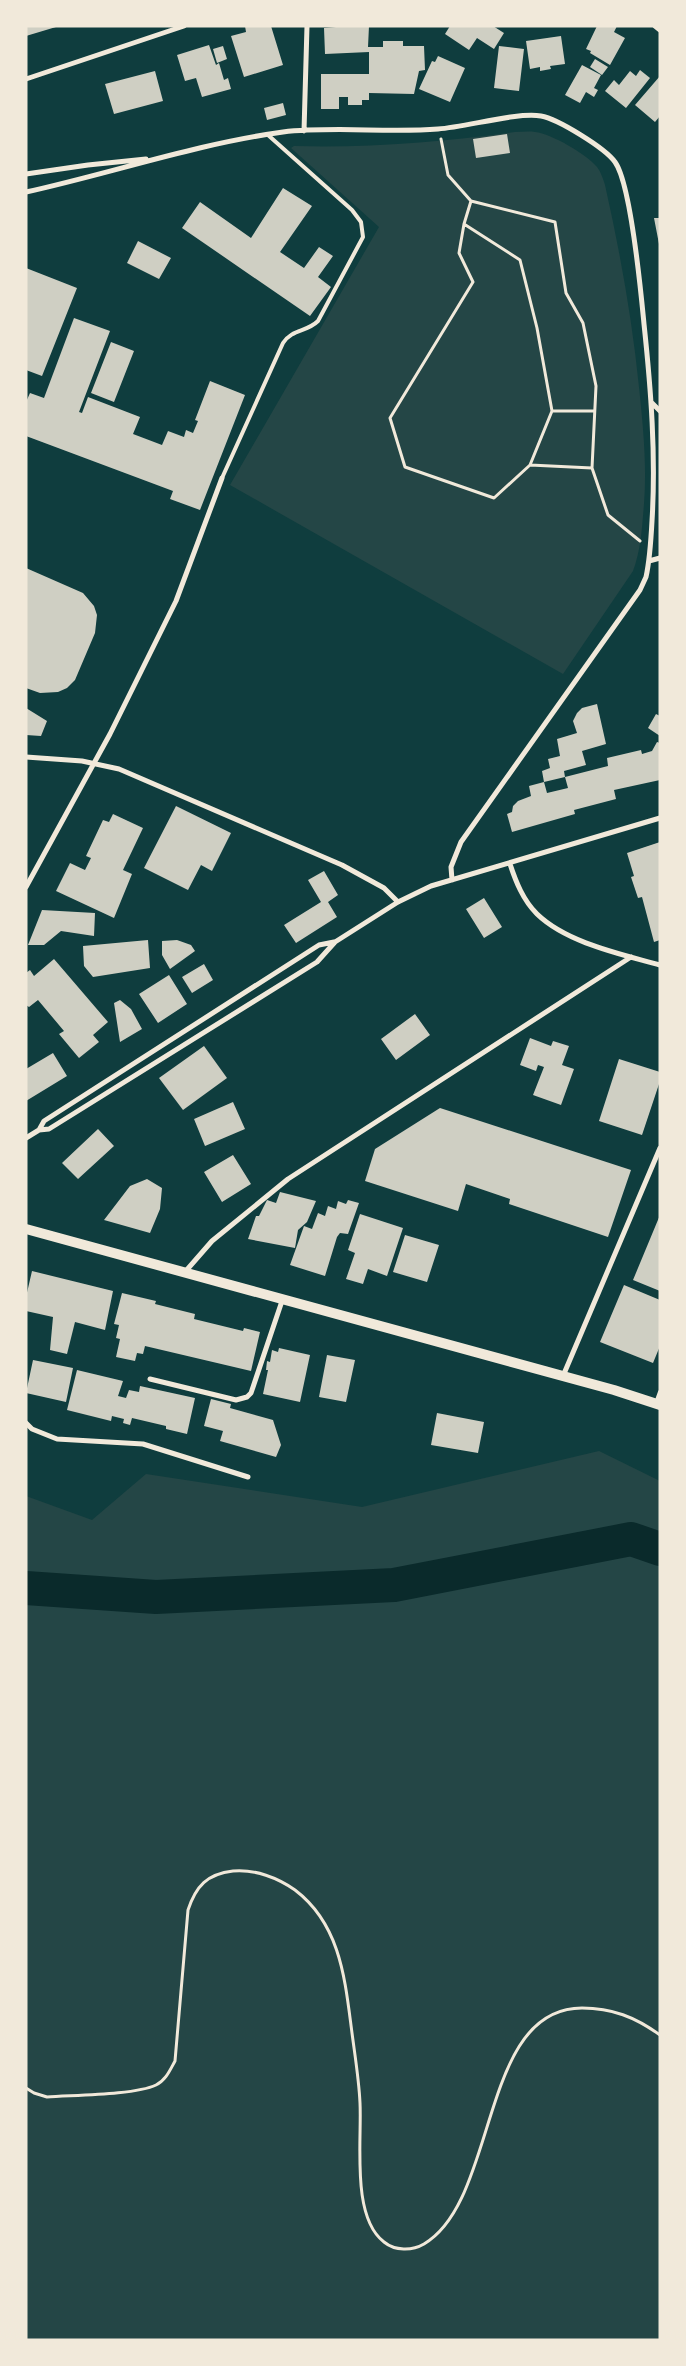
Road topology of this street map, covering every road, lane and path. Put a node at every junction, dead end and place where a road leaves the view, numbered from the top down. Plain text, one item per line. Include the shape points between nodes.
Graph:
1 (184, 26) edge
2 (307, 26) edge
3 (655, 26) edge
4 (660, 30) edge
5 (26, 79) edge
6 (304, 131) junction
7 (268, 135) junction
8 (441, 142) dead end
9 (159, 158) junction
10 (26, 174) edge
11 (26, 192) edge
12 (471, 201) junction
13 (464, 224) junction
14 (651, 402) junction
15 (552, 411) junction
16 (595, 411) junction
17 (660, 411) edge
18 (530, 465) junction
19 (592, 468) junction
20 (222, 478) joint
21 (650, 544) junction
22 (660, 558) edge
23 (649, 561) junction
24 (26, 757) edge
25 (93, 762) junction
26 (660, 818) edge
27 (510, 864) junction
28 (452, 880) junction
29 (26, 887) edge
30 (398, 902) junction
31 (335, 942) junction
32 (631, 957) junction
33 (660, 965) edge
34 (39, 1130) junction
35 (26, 1138) edge
36 (660, 1148) edge
37 (26, 1230) edge
38 (184, 1272) junction
39 (282, 1301) junction
40 (563, 1377) junction
41 (150, 1379) dead end
42 (660, 1392) edge
43 (658, 1404) edge
44 (26, 1423) edge
45 (248, 1477) dead end
46 (660, 2034) edge
47 (26, 2088) edge

1 - 5 street
2 - 6 street
3 - 4 street
6 - 7 street
6 - 14 street via 440,129 540,116 568,128 610,156 620,172 630,218 642,299
7 - 9 street
7 - 20 lane via 352,210 362,225 363,237 318,321 291,334 283,343
8 - 12 path via 448,175
9 - 10 street
9 - 11 street
12 - 13 path
12 - 16 path via 555,222 566,293 583,323 596,386
13 - 15 path via 520,260 537,328
13 - 18 path via 459,253 473,282 390,418 405,467 494,498
14 - 17 street
14 - 21 street via 654,469
15 - 16 path
15 - 18 path
16 - 19 path
18 - 19 path
19 - 21 path via 608,515 640,541
20 - 25 street via 176,602
21 - 23 street
22 - 23 street
23 - 28 street via 640,590 461,842 451,867
24 - 25 street
25 - 29 street
25 - 30 street via 120,769 342,865 384,888
26 - 27 street
27 - 28 street
27 - 32 street via 525,898 537,914 578,938
28 - 30 street
30 - 31 street
31 - 34 street via 317,962 49,1129
31 - 34 street via 319,945 44,1121
32 - 33 street
32 - 38 street via 288,1178 212,1241
34 - 35 street
36 - 40 street
37 - 38 main road
38 - 39 main road
39 - 40 main road
39 - 41 street via 247,1397 232,1399
40 - 43 main road
42 - 43 lane
44 - 45 street via 32,1429 57,1439 143,1444
46 - 47 path via 620,2012 597,2008 574,2008 537,2025 520,2044 504,2072 470,2182 447,2222 434,2238 416,2248 398,2249 385,2243 374,2232 365,2213 361,2187 360,2101 344,1972 338,1948 308,1900 285,1883 265,1875 220,1872 204,1881 193,1894 188,1910 175,2061 168,2075 157,2085 140,2090 47,2097

